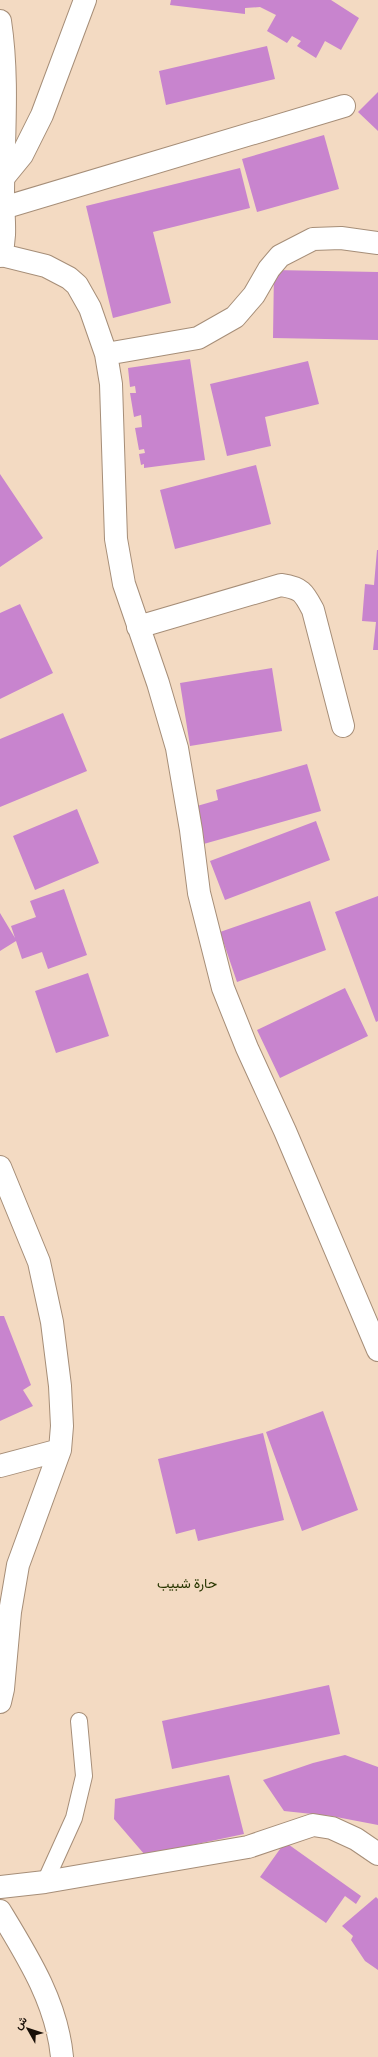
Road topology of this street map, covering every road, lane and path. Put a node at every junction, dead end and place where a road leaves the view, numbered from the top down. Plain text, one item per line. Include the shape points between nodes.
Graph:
1 (85, 0) edge
2 (0, 21) edge
3 (344, 106) dead end
4 (3, 195) edge
5 (378, 243) edge
6 (0, 255) edge
7 (106, 354) junction
8 (138, 627) junction
9 (343, 726) dead end
10 (0, 1167) edge
11 (7, 1203) edge
12 (378, 1350) edge
13 (60, 1450) junction
14 (0, 1466) edge
15 (0, 1702) edge
16 (79, 1721) dead end
17 (378, 1854) edge
18 (45, 1882) junction
19 (0, 1887) edge
20 (0, 1911) edge
21 (62, 2057) edge

1 - 4 street via 42,115
2 - 4 street via 6,91
3 - 4 street
4 - 6 street via 4,219
5 - 7 street via 341,238 313,240 280,256 254,295 235,316 198,338
6 - 7 street via 46,266 77,285 90,308
7 - 8 street via 111,384 116,539 124,584
8 - 9 street via 281,585 296,587 305,594 313,610
8 - 12 street via 158,682 176,748 200,892 223,988
10 - 11 street
11 - 13 street via 39,1262 52,1322 60,1392
13 - 14 street
13 - 15 street via 18,1565
16 - 18 lane via 84,1776 74,1818
17 - 18 street via 356,1839 332,1828 313,1825 248,1847
18 - 19 street
20 - 21 street via 37,1974 54,2014

